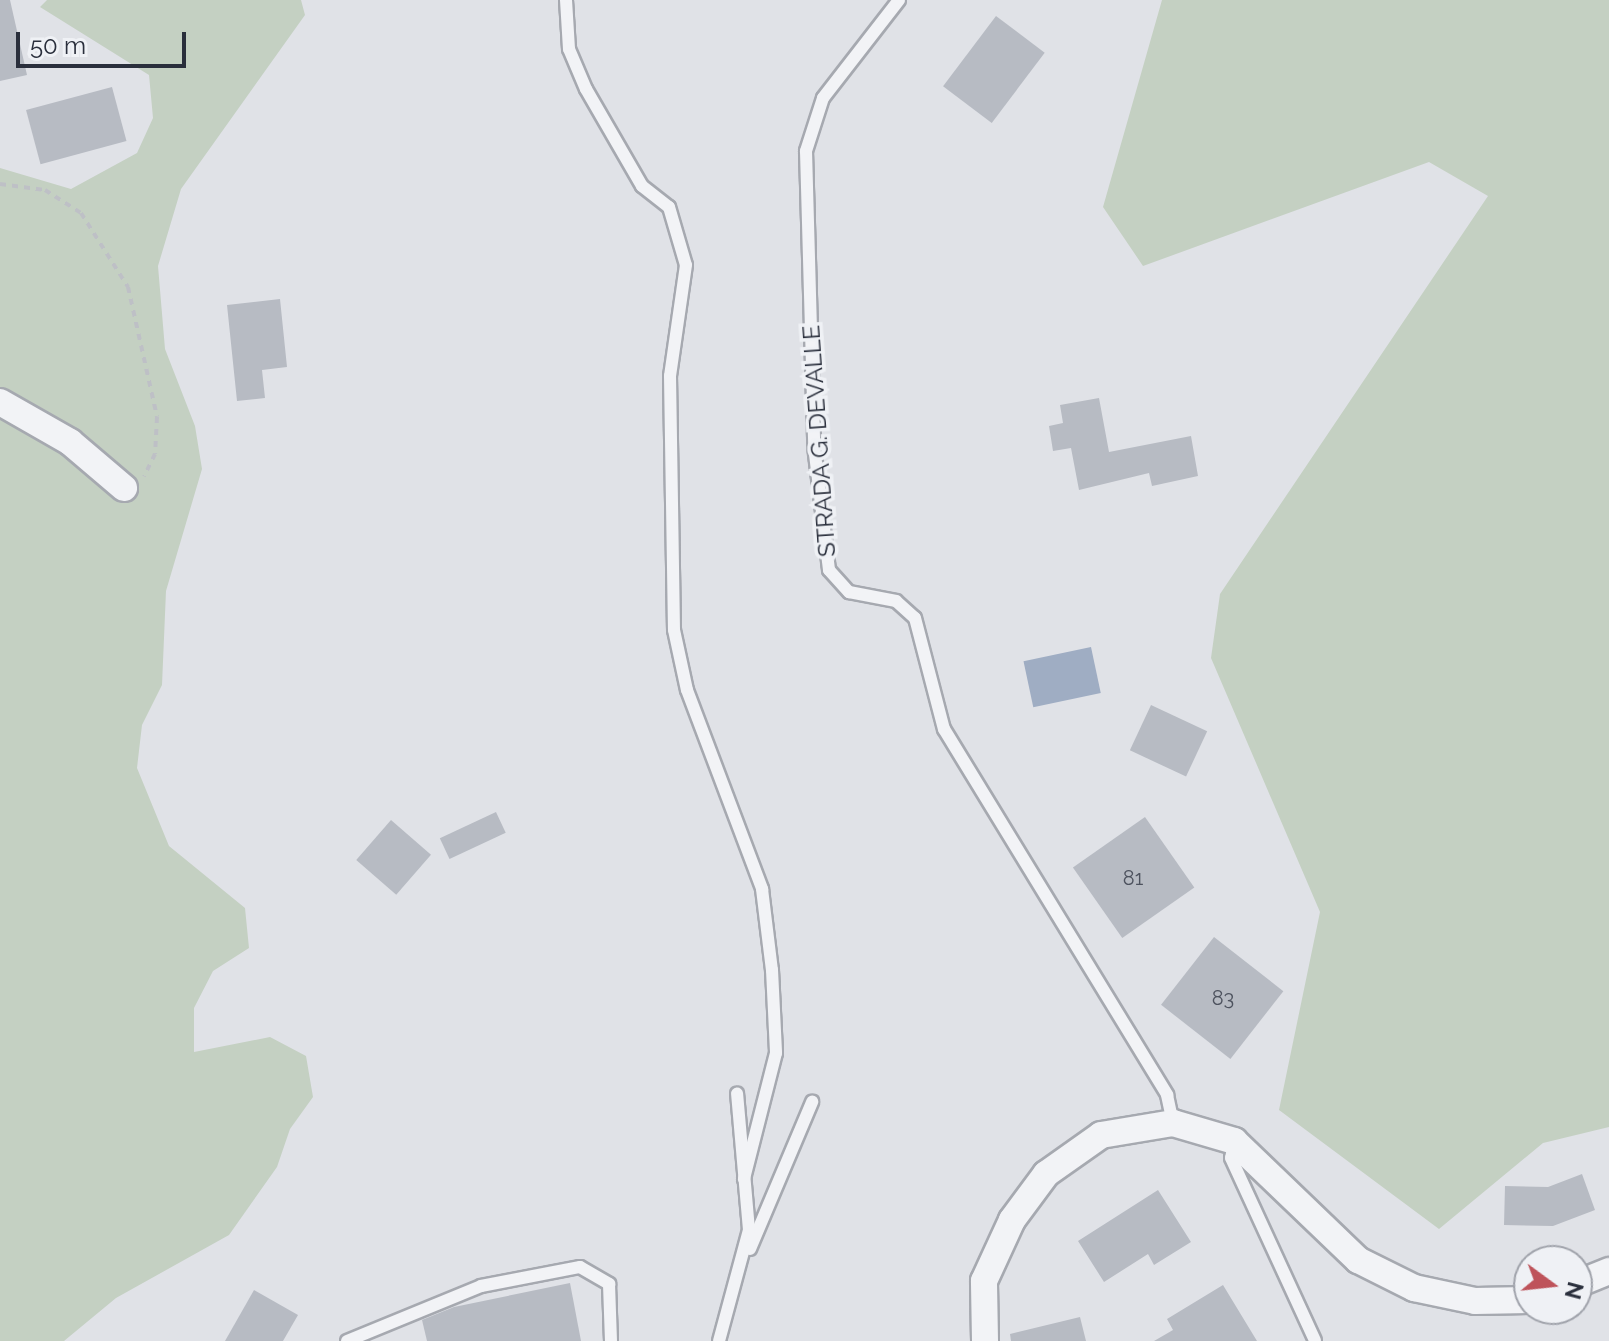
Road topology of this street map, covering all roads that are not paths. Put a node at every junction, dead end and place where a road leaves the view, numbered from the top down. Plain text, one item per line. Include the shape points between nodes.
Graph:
1 (566, 0) edge
2 (899, 0) edge
3 (0, 402) edge
4 (124, 488) road end
5 (737, 1094) dead end
6 (812, 1102) dead end
7 (1173, 1123) junction
8 (1234, 1141) junction
9 (744, 1179) junction
10 (745, 1259) junction
11 (1513, 1300) edge
12 (347, 1341) edge
13 (611, 1341) edge
14 (719, 1341) edge
15 (985, 1341) edge
16 (1315, 1341) edge

1 - 9 lane via 569,49 586,89 624,160 669,207 686,265 670,376 674,630 687,690 762,889 772,970 776,1053
2 - 7 lane, STRADA G. DEVALLE via 823,98 805,163 814,446 829,570 849,592 896,601 915,618 944,729 1167,1095
3 - 4 street via 70,442
5 - 9 lane
6 - 10 lane
7 - 8 street
7 - 15 street via 1101,1135 1046,1174 1012,1220 984,1281
8 - 11 street via 1358,1260 1414,1288 1475,1301
8 - 16 lane via 1231,1158
9 - 10 lane
10 - 14 lane
12 - 13 lane via 481,1286 580,1267 609,1284

